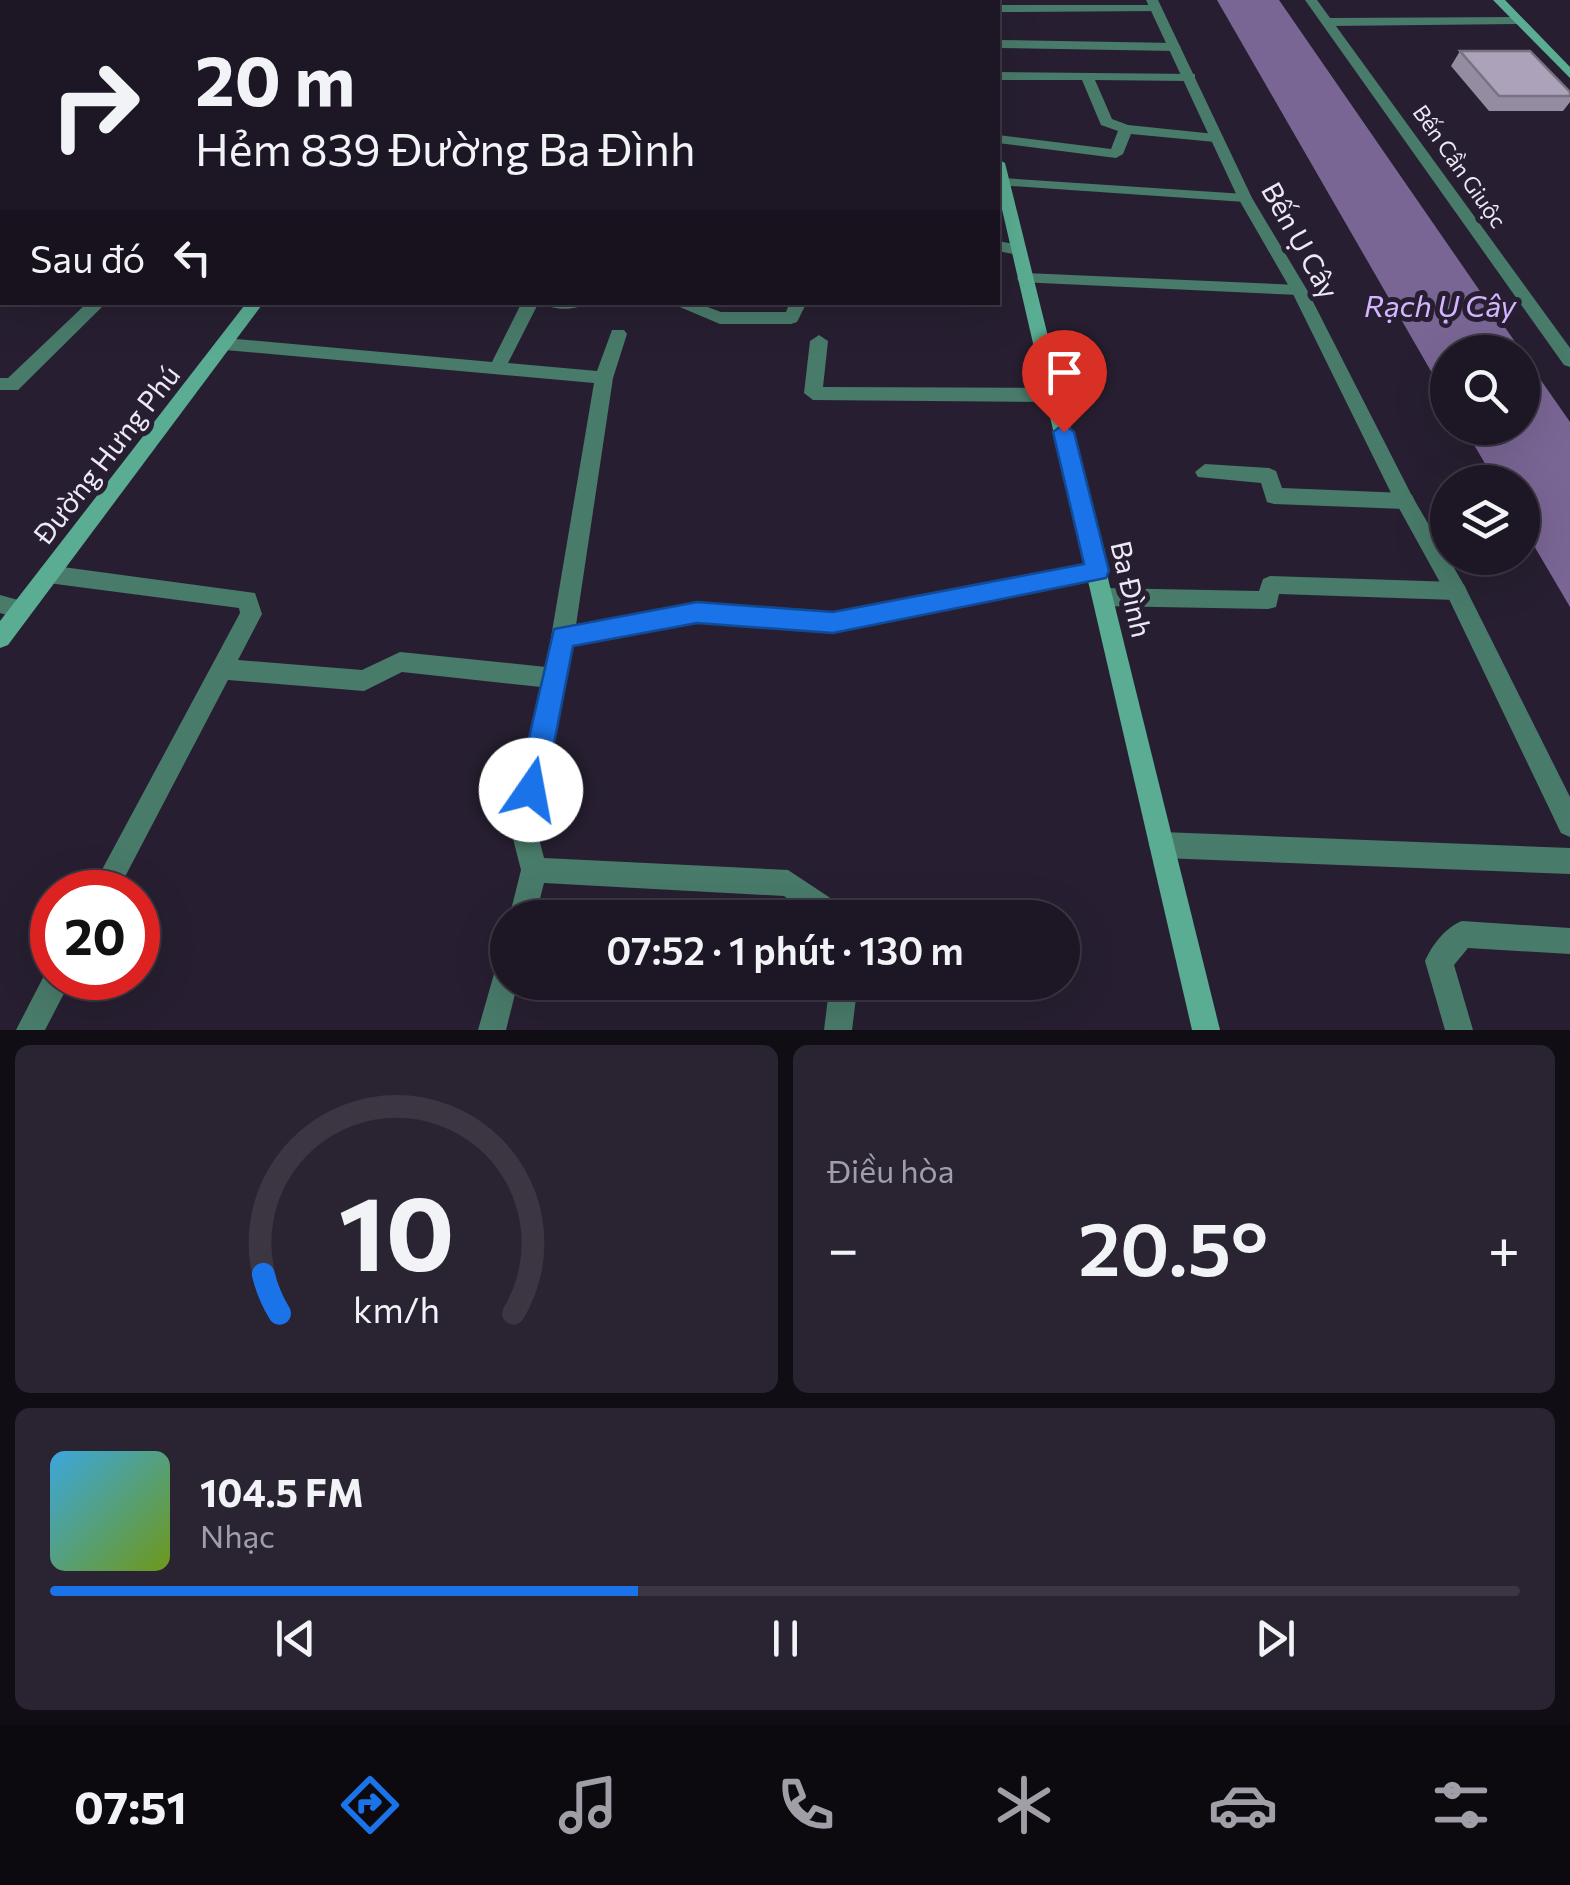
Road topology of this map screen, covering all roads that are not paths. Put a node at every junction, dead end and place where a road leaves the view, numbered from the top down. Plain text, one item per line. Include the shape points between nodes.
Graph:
1 (1311, 0) edge
2 (1500, 0) edge
3 (1154, 4) edge
4 (1000, 8) edge
5 (1518, 20) junction
6 (1330, 22) junction
7 (1000, 44) edge
8 (1175, 47) junction
9 (1567, 68) edge
10 (1000, 76) edge
11 (1190, 77) junction
12 (1088, 79) junction
13 (1126, 128) junction
14 (1214, 138) junction
15 (1000, 139) edge
16 (1000, 173) edge
17 (1245, 198) junction
18 (1008, 248) edge
19 (1025, 278) junction
20 (1299, 290) junction
21 (96, 305) edge
22 (254, 305) edge
23 (529, 305) edge
24 (684, 305) edge
25 (797, 305) edge
26 (618, 334) dead end
27 (819, 341) dead end
28 (226, 344) junction
29 (1570, 360) edge
30 (497, 368) junction
31 (604, 378) junction
32 (0, 384) edge
33 (1054, 395) junction
34 (1205, 472) dead end
35 (1405, 501) junction
36 (1098, 571) junction
37 (48, 574) junction
38 (1456, 591) junction
39 (1103, 597) junction
40 (10, 607) edge
41 (562, 637) junction
42 (0, 638) edge
43 (222, 669) junction
44 (554, 678) junction
45 (1570, 824) edge
46 (1162, 846) junction
47 (1570, 861) edge
48 (115, 870) edge
49 (534, 870) junction
50 (526, 900) edge
51 (812, 900) edge
52 (1570, 941) edge
53 (46, 1000) edge
54 (500, 1000) edge
55 (842, 1000) edge
56 (30, 1030) edge
57 (492, 1030) edge
58 (838, 1030) edge
59 (1206, 1030) edge
60 (1459, 1030) edge

1 - 6 street, Bến Cần Giuộc
2 - 5 street
3 - 4 street
3 - 8 street, Bến Ụ Cây
5 - 6 street
5 - 9 street
6 - 29 street, Bến Cần Giuộc
7 - 8 street
8 - 11 street, Bến Ụ Cây
10 - 12 street
11 - 12 street
11 - 14 street, Bến Ụ Cây
12 - 13 street via 1106,122
13 - 14 street
13 - 15 street via 1116,154
14 - 17 street, Bến Ụ Cây
16 - 17 street
16 - 18 street, Ba Đình
17 - 20 street, Bến Ụ Cây
18 - 19 street, Ba Đình
19 - 20 street
19 - 33 street, Ba Đình
20 - 35 street, Bến Ụ Cây
21 - 32 street via 12,385
22 - 28 street, Đường Hưng Phú
23 - 30 street
24 - 25 street via 720,318 791,318
26 - 31 street
27 - 33 street via 813,393
28 - 30 street
28 - 37 street, Đường Hưng Phú
30 - 31 street
31 - 41 street
33 - 36 street, Ba Đình
34 - 35 street via 1269,476 1274,496
35 - 38 street, Bến Ụ Cây
36 - 39 street, Ba Đình
36 - 41 street via 833,622 697,613
37 - 40 street, Đường Hưng Phú
37 - 43 street via 247,600 251,614
38 - 39 street via 1270,585 1268,600
38 - 45 street, Bến Ụ Cây
39 - 46 street, Ba Đình
40 - 42 street, Đường Hưng Phú
41 - 44 street
43 - 44 street via 364,682 400,662
43 - 48 street
44 - 49 street via 524,827
46 - 47 street
46 - 59 street, Ba Đình
49 - 50 street
49 - 51 street via 788,884
52 - 60 street via 1462,934 1439,961
53 - 56 street
54 - 57 street
55 - 58 street

